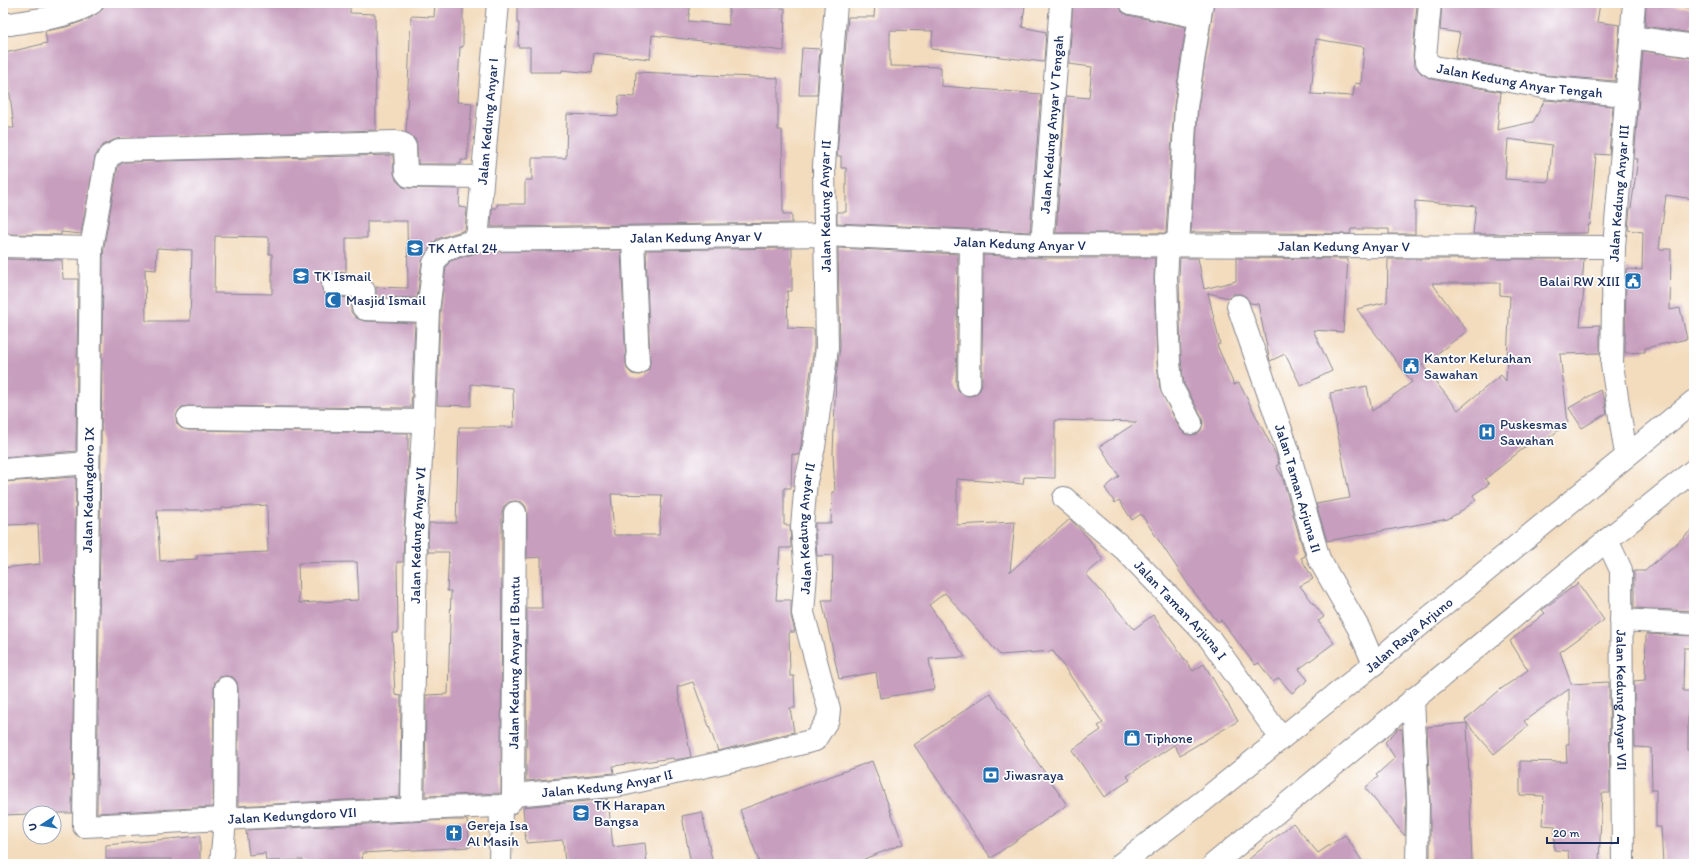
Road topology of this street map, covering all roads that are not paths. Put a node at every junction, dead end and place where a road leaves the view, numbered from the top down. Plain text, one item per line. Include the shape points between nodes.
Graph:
1 (92, 3) edge
2 (498, 3) edge
3 (836, 3) edge
4 (1061, 3) edge
5 (1131, 3) edge
6 (1430, 3) edge
7 (1634, 3) edge
8 (1200, 10) edge
9 (3, 24) edge
10 (1631, 37) junction
11 (1694, 46) edge
12 (1626, 95) junction
13 (482, 176) junction
14 (825, 235) junction
15 (633, 238) junction
16 (476, 240) junction
17 (971, 242) junction
18 (1042, 245) junction
19 (1173, 245) junction
20 (3, 246) edge
21 (1614, 246) junction
22 (91, 248) junction
23 (434, 263) joint
24 (332, 285) dead end
25 (1238, 306) dead end
26 (428, 311) junction
27 (638, 363) dead end
28 (970, 384) dead end
29 (1694, 401) edge
30 (188, 418) dead end
31 (423, 421) junction
32 (1191, 423) dead end
33 (1626, 455) junction
34 (88, 463) junction
35 (3, 470) edge
36 (1694, 470) edge
37 (1064, 498) dead end
38 (515, 513) dead end
39 (1607, 540) junction
40 (1621, 620) junction
41 (1694, 624) edge
42 (1374, 664) junction
43 (226, 688) dead end
44 (1413, 700) junction
45 (1281, 738) junction
46 (507, 800) junction
47 (412, 809) junction
48 (225, 820) junction
49 (84, 826) joint
50 (222, 864) edge
51 (500, 864) edge
52 (1122, 864) edge
53 (1214, 864) edge
54 (1417, 864) edge
55 (1623, 864) edge

1 - 9 main road via 64,15
2 - 13 main road, Jalan Kedung Anyar I
3 - 14 main road, Jalan Kedung Anyar II via 824,166
4 - 18 main road, Jalan Kedung Anyar V Tengah
5 - 8 main road
6 - 12 main road, Jalan Kedung Anyar Tengah via 1424,57 1434,67 1544,88
7 - 10 main road, Jalan Kedung Anyar III
8 - 19 main road via 1186,107
10 - 11 main road
10 - 12 main road, Jalan Kedung Anyar III
12 - 21 main road, Jalan Kedung Anyar III
13 - 16 main road, Jalan Kedung Anyar I
13 - 22 main road, Jalan Kedungdoro IX via 409,176 406,172 405,147 396,142 121,150 109,156 106,162
14 - 15 main road, Jalan Kedung Anyar V
14 - 17 main road, Jalan Kedung Anyar V
14 - 46 main road, Jalan Kedung Anyar II via 827,348 814,447 806,481 802,527 806,573 803,613 828,709 828,719 815,740 747,758 621,785
15 - 16 main road, Jalan Kedung Anyar V
15 - 27 main road
16 - 23 main road, Jalan Kedung Anyar V via 442,252
17 - 18 main road, Jalan Kedung Anyar V
17 - 28 main road
18 - 19 main road, Jalan Kedung Anyar V
19 - 21 main road, Jalan Kedung Anyar V
19 - 32 main road via 1166,296 1169,362 1172,388
20 - 22 main road
21 - 33 main road, Jalan Kedung Anyar III via 1612,365
22 - 34 main road, Jalan Kedungdoro IX
23 - 26 main road, Jalan Kedung Anyar VI
24 - 26 main road via 362,288 365,309
25 - 42 main road, Jalan Taman Arjuna II via 1288,450 1319,559 1359,629
26 - 31 main road, Jalan Kedung Anyar VI
29 - 33 main road, Jalan Raya Arjuno
30 - 31 main road
31 - 47 main road, Jalan Kedung Anyar VI via 416,532
33 - 42 main road, Jalan Raya Arjuno
34 - 35 main road
34 - 49 main road, Jalan Kedungdoro IX
36 - 39 main road
37 - 45 main road, Jalan Taman Arjuna I via 1124,549 1210,639
38 - 46 main road, Jalan Kedung Anyar II Buntu
39 - 40 main road, Jalan Kedung Anyar VII via 1621,570
39 - 44 main road
40 - 41 main road
40 - 55 main road, Jalan Kedung Anyar VII
42 - 45 main road, Jalan Raya Arjuno
43 - 48 main road
44 - 53 main road
44 - 54 main road via 1418,802
45 - 52 main road, Jalan Raya Arjuno
46 - 47 main road, Jalan Kedungdoro VII
46 - 51 main road, Jalan Kedung Anyar II Buntu
47 - 48 main road, Jalan Kedungdoro VII
48 - 49 main road, Jalan Kedungdoro VII
48 - 50 main road

